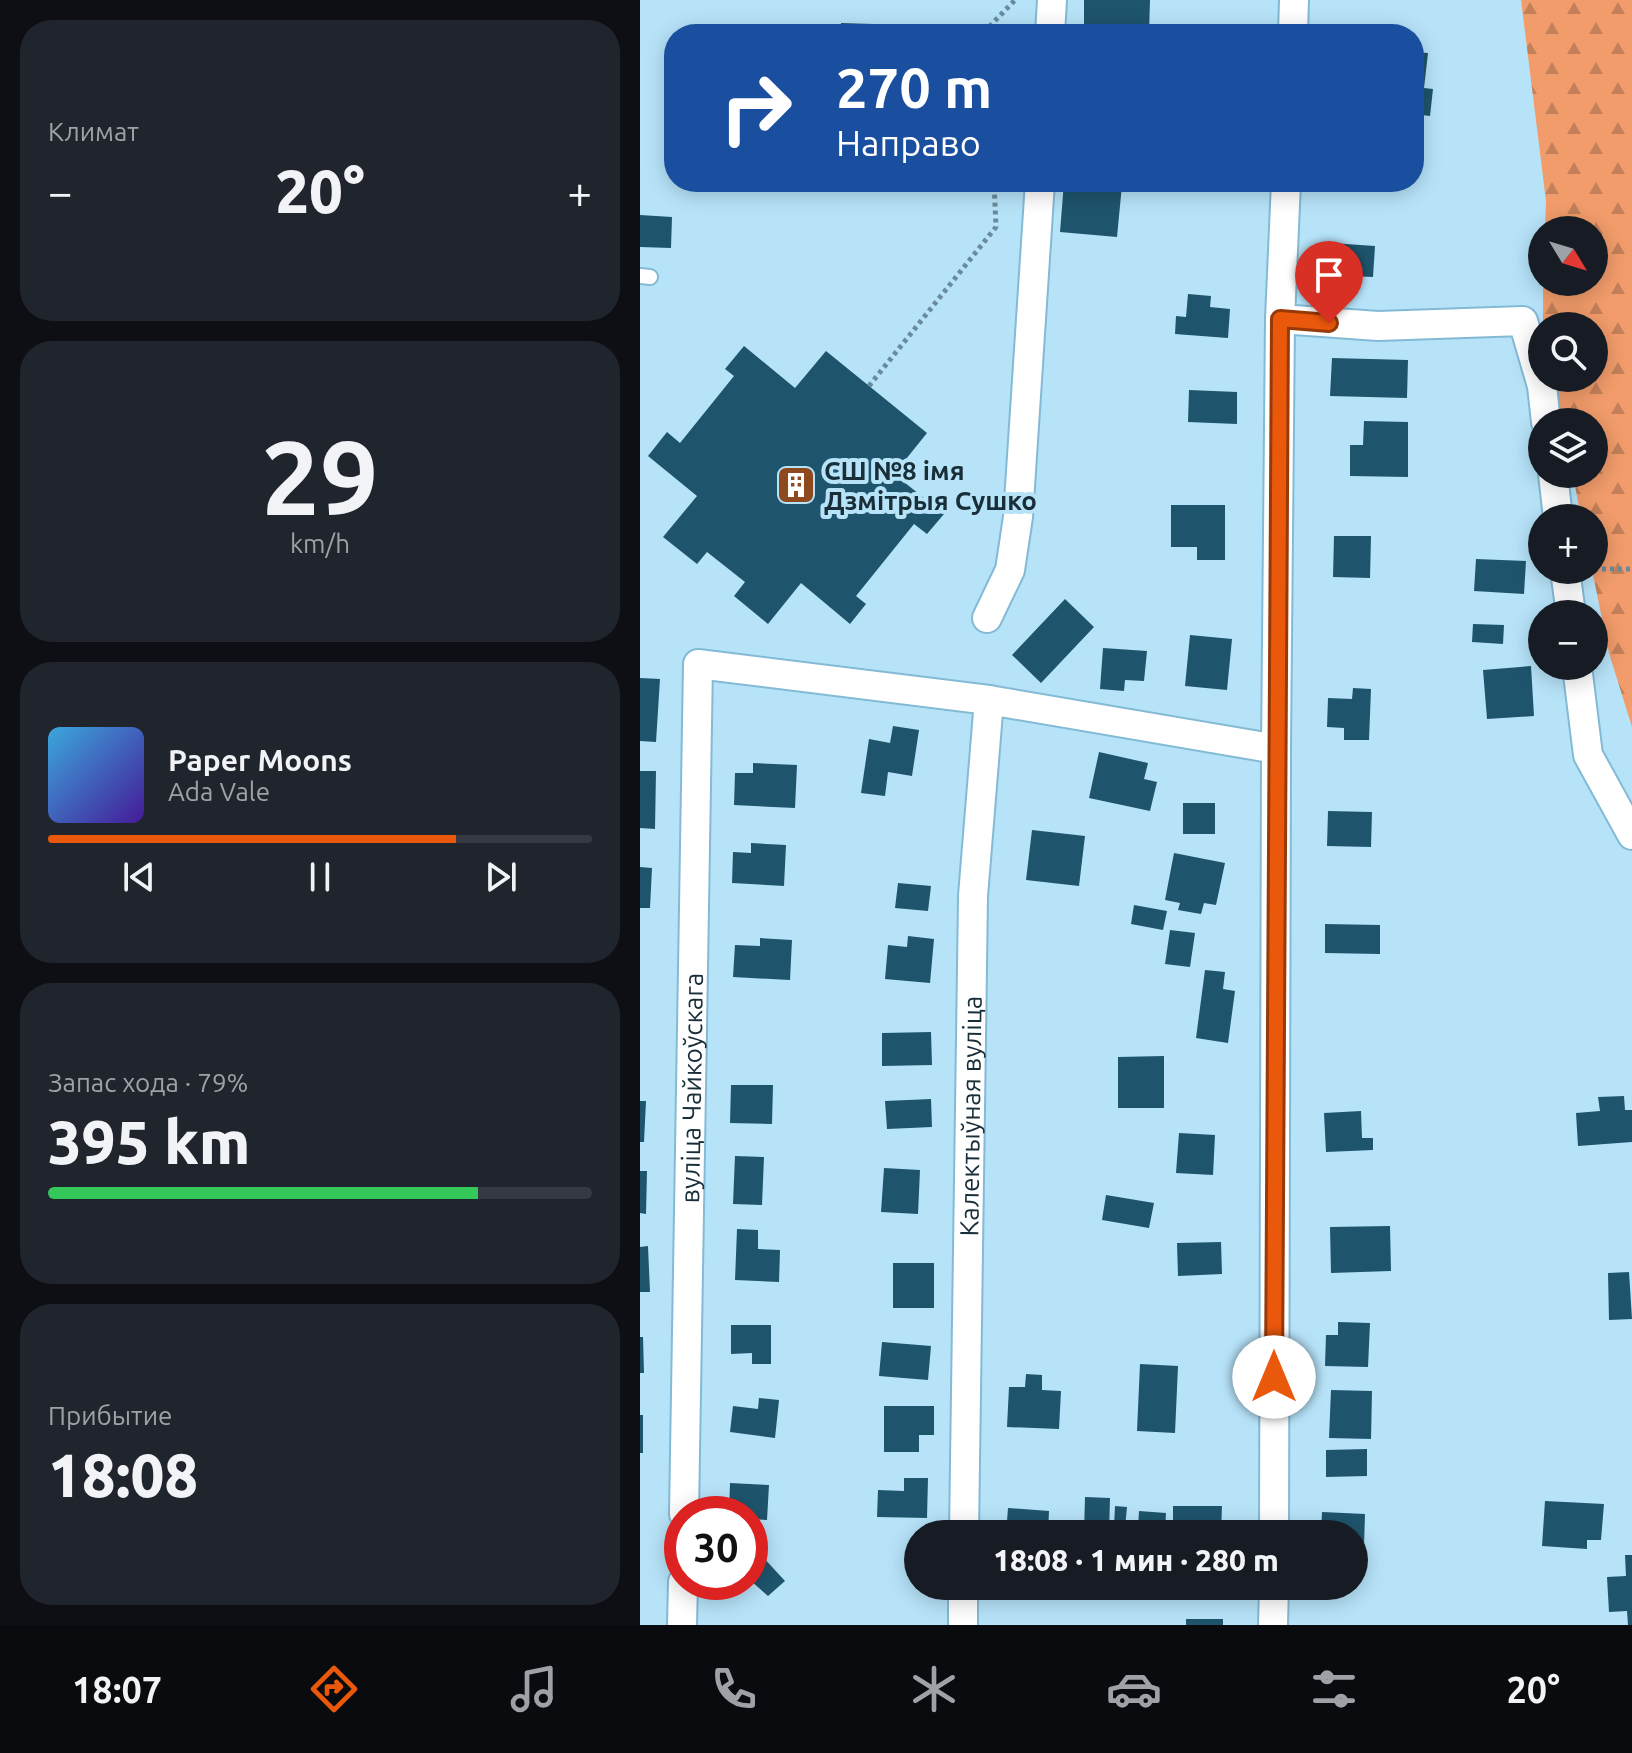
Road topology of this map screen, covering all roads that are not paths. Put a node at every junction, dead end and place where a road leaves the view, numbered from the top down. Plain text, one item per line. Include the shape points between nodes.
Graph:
1 (1052, 0) edge
2 (1294, 0) edge
3 (1051, 24) edge
4 (1293, 24) edge
5 (1039, 192) edge
6 (1286, 192) edge
7 (1280, 319) junction
8 (1544, 408) edge
9 (987, 618) dead end
10 (1579, 680) edge
11 (989, 700) junction
12 (1276, 749) junction
13 (1632, 835) edge
14 (684, 1496) edge
15 (964, 1520) edge
16 (1274, 1520) edge
17 (683, 1600) edge
18 (963, 1600) edge
19 (1274, 1600) edge
20 (682, 1625) edge
21 (963, 1625) edge
22 (1273, 1625) edge

1 - 3 street
2 - 4 street
5 - 9 street via 1018,517 1010,570
6 - 7 street
7 - 8 street via 1378,326 1523,321
7 - 12 street
10 - 13 street via 1588,755
11 - 12 street
11 - 14 street, вуліца Чайкоўскага via 698,664
11 - 15 street, Калектыўная вуліца via 973,896
12 - 16 street
17 - 20 street
18 - 21 street
19 - 22 street

